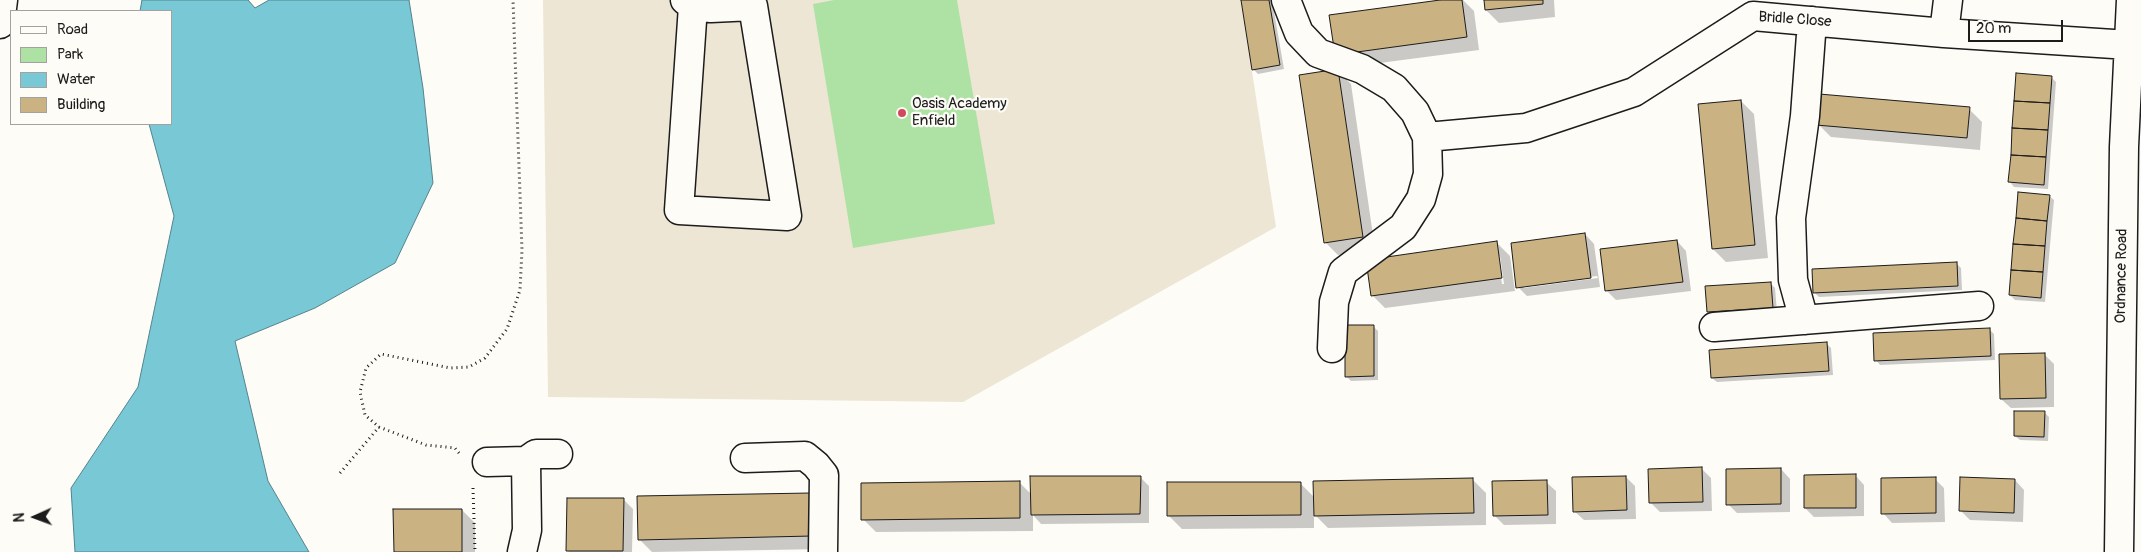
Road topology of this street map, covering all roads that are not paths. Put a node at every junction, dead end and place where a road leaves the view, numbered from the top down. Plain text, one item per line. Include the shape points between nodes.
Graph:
1 (3, 0) edge
2 (1286, 0) edge
3 (1948, 0) edge
4 (2131, 0) edge
5 (689, 3) edge
6 (1812, 21) junction
7 (0, 24) edge
8 (1944, 33) junction
9 (2129, 45) junction
10 (1427, 137) junction
11 (2133, 148) edge
12 (1979, 306) dead end
13 (1804, 320) junction
14 (1714, 327) dead end
15 (1332, 348) dead end
16 (558, 454) dead end
17 (745, 458) dead end
18 (526, 462) junction
19 (480, 472) road end
20 (522, 552) edge
21 (823, 552) edge
22 (2119, 552) edge

1 - 7 street
2 - 10 street via 1299,33 1318,53 1362,69 1394,88 1415,112
3 - 8 street
4 - 9 street, Ordnance Road
5 - 5 street via 711,8 753,6 787,216 679,210
6 - 8 street, Bridle Close
6 - 10 street, Bridle Close via 1753,16 1634,92 1526,128
6 - 13 street via 1805,116 1791,218 1793,280
8 - 9 street, Bridle Close
9 - 11 street, Ordnance Road
10 - 15 street via 1428,174 1421,199 1403,227 1343,272 1334,302
11 - 22 street, Ordnance Road
12 - 13 street
13 - 14 street
16 - 18 street via 536,454
17 - 21 street via 805,456 816,464 824,475
18 - 19 street
18 - 20 street via 527,530

